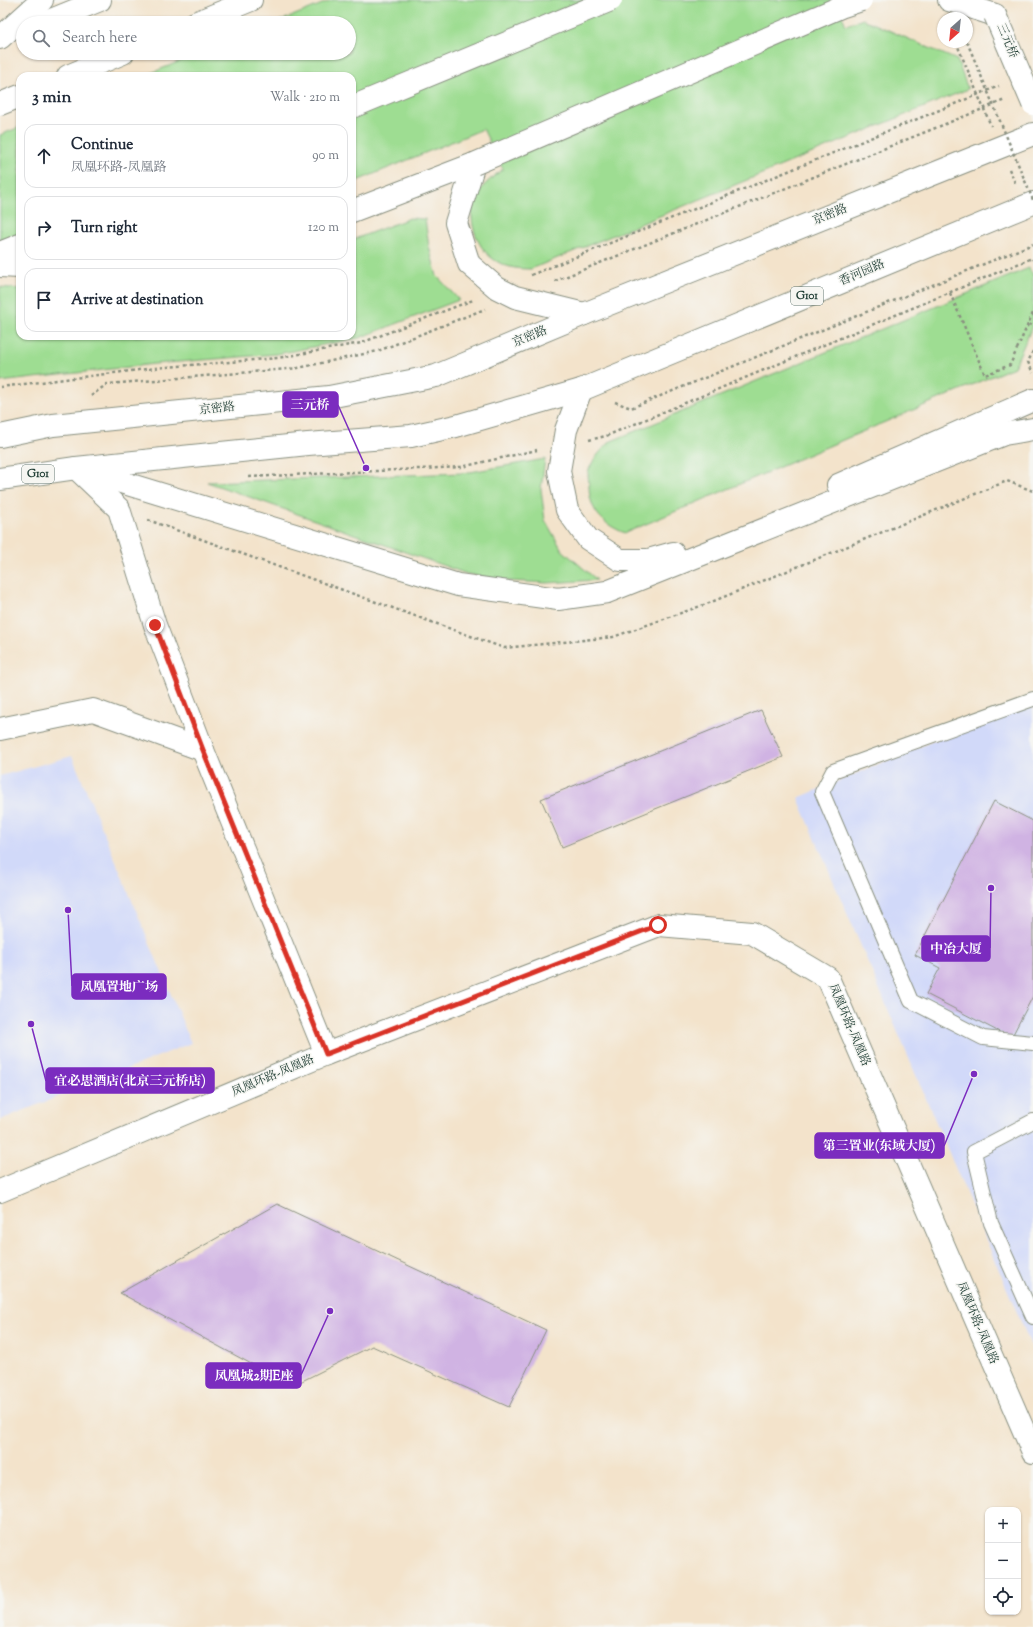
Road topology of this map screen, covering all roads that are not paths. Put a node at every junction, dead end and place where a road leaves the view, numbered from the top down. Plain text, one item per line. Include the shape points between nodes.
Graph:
1 (42, 0) edge
2 (100, 0) edge
3 (250, 0) edge
4 (611, 0) edge
5 (861, 0) edge
6 (950, 0) edge
7 (992, 7) edge
8 (24, 16) edge
9 (61, 16) edge
10 (212, 16) edge
11 (16, 24) edge
12 (16, 35) edge
13 (0, 38) edge
14 (0, 42) edge
15 (106, 60) edge
16 (78, 72) edge
17 (16, 98) edge
18 (0, 104) edge
19 (1033, 104) edge
20 (356, 105) edge
21 (1033, 134) edge
22 (474, 164) junction
23 (1033, 201) edge
24 (356, 209) edge
25 (16, 247) edge
26 (0, 253) edge
27 (0, 266) edge
28 (16, 267) edge
29 (584, 314) junction
30 (581, 390) junction
31 (1033, 400) edge
32 (1033, 429) edge
33 (0, 436) edge
34 (76, 468) junction
35 (0, 480) edge
36 (1033, 699) edge
37 (0, 729) edge
38 (203, 750) junction
39 (1033, 1043) edge
40 (326, 1054) junction
41 (1033, 1121) edge
42 (0, 1191) edge
43 (1033, 1316) edge
44 (1033, 1452) edge

1 - 8 main road
2 - 9 main road
3 - 10 main road
4 - 20 main road, bridge
5 - 22 main road, bridge
6 - 7 main road
7 - 19 main road, 三元桥, bridge
11 - 13 main road
12 - 14 main road
15 - 16 main road
17 - 18 main road
21 - 29 main road, 京密路
22 - 24 main road
22 - 29 main road via 456,223 469,264 506,293
23 - 30 main road, 香河园路 / G101
25 - 26 main road
27 - 28 main road
29 - 33 main road, 京密路 via 436,376 329,398 53,425
30 - 31 main road via 566,430 559,471 567,510 588,539 620,560 648,560 689,549
30 - 34 main road, G101 via 412,436
32 - 34 main road via 1004,434 608,592 558,599 458,585
34 - 35 main road, G101
34 - 38 main road via 119,510 155,625
36 - 39 lane via 833,771 822,792 911,1001 983,1038
37 - 38 main road via 93,710
38 - 40 main road
40 - 42 main road, 凤凰环路-凤凰路
40 - 44 main road, 凤凰环路-凤凰路 via 658,925 752,933 828,978
41 - 43 lane via 974,1152 991,1222

